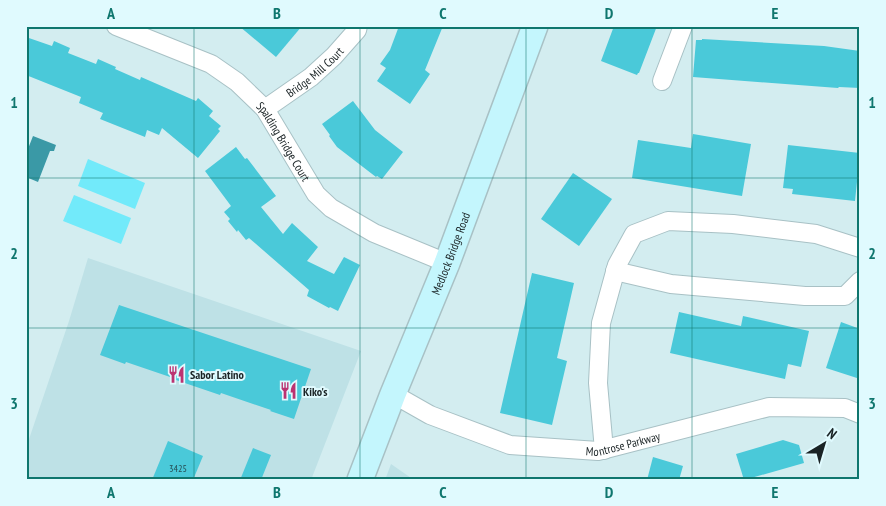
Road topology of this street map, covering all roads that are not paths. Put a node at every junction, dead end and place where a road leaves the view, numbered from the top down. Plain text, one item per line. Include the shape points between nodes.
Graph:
1 (116, 26) edge
2 (358, 26) edge
3 (535, 26) edge
4 (684, 26) edge
5 (662, 81) dead end
6 (265, 109) junction
7 (860, 248) edge
8 (447, 263) junction
9 (615, 271) junction
10 (860, 281) edge
11 (393, 394) junction
12 (860, 414) edge
13 (604, 450) junction
14 (360, 480) edge

1 - 6 street, Spalding Bridge Court via 211,64 237,82
2 - 6 street, Bridge Mill Court via 334,56 311,77
3 - 8 main road, Medlock Bridge Road
4 - 5 street
6 - 8 street, Spalding Bridge Court via 316,194 331,208 374,233
7 - 9 street via 816,234 733,224 668,221 634,234
8 - 11 main road, Medlock Bridge Road
9 - 10 street via 671,284 805,296 845,296
9 - 13 street via 601,323 598,383
11 - 13 street, Montrose Parkway via 430,416 510,445
11 - 14 main road, Medlock Bridge Road
12 - 13 street, Montrose Parkway via 846,408 769,407

